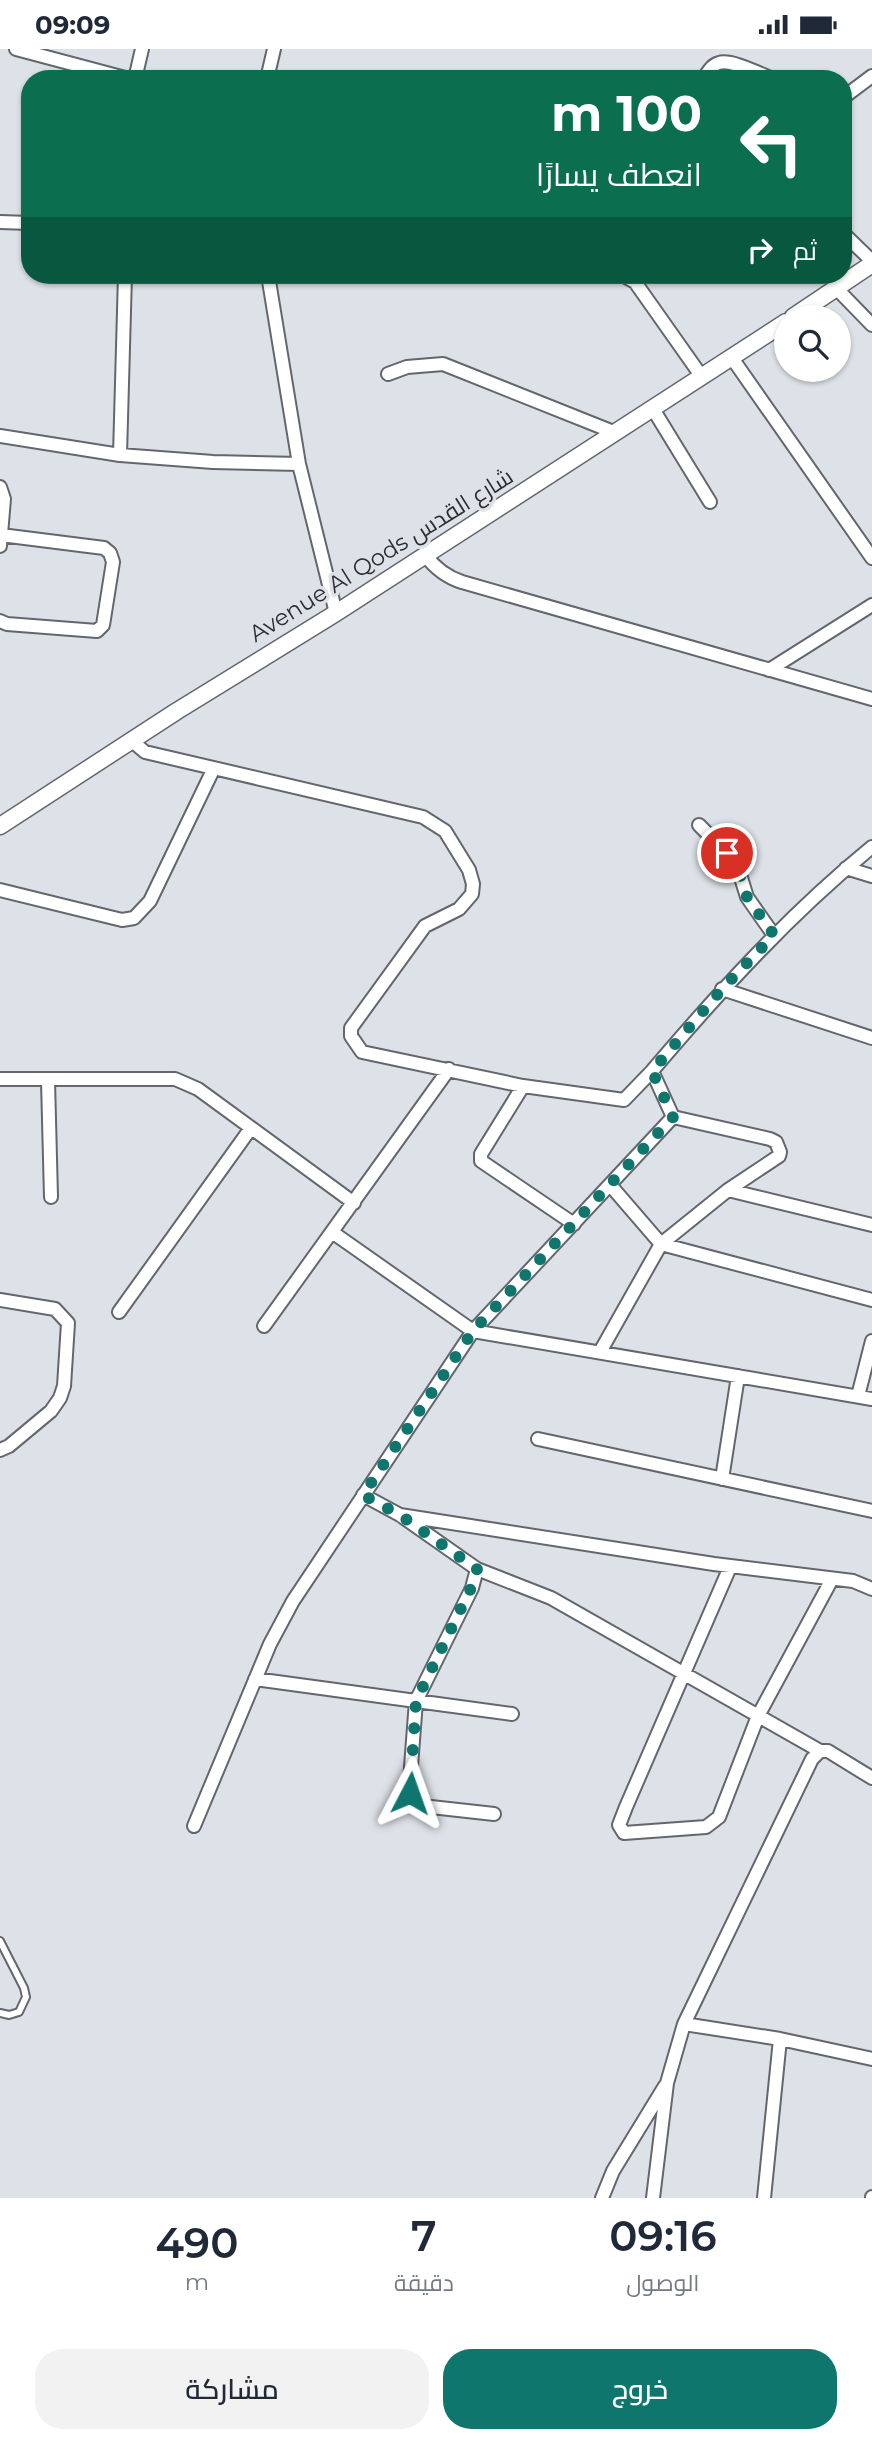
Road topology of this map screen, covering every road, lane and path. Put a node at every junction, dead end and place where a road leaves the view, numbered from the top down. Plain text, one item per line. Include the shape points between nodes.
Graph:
1 (16, 49) edge
2 (142, 49) edge
3 (274, 49) edge
4 (95, 70) edge
5 (137, 70) edge
6 (269, 70) edge
7 (709, 70) edge
8 (749, 70) edge
9 (872, 76) edge
10 (852, 91) edge
11 (0, 222) edge
12 (21, 223) edge
13 (852, 242) edge
14 (872, 263) edge
15 (852, 277) edge
16 (125, 284) edge
17 (269, 284) edge
18 (636, 284) edge
19 (842, 284) edge
20 (836, 288) junction
21 (811, 305) edge
22 (872, 325) edge
23 (774, 330) edge
24 (732, 358) junction
25 (388, 374) dead end
26 (702, 377) junction
27 (653, 409) junction
28 (616, 433) junction
29 (0, 436) edge
30 (120, 455) junction
31 (299, 464) junction
32 (0, 487) edge
33 (710, 502) dead end
34 (1, 535) edge
35 (0, 546) edge
36 (425, 555) junction
37 (872, 558) edge
38 (872, 605) edge
39 (336, 613) junction
40 (0, 621) edge
41 (769, 670) junction
42 (872, 699) edge
43 (132, 741) junction
44 (213, 770) junction
45 (699, 825) dead end
46 (0, 826) edge
47 (872, 847) edge
48 (846, 868) junction
49 (872, 876) edge
50 (0, 890) edge
51 (774, 935) junction
52 (722, 989) junction
53 (872, 1038) edge
54 (449, 1069) junction
55 (652, 1071) junction
56 (0, 1079) edge
57 (48, 1080) junction
58 (523, 1086) junction
59 (673, 1117) junction
60 (251, 1128) junction
61 (611, 1186) junction
62 (728, 1190) junction
63 (51, 1197) dead end
64 (354, 1203) junction
65 (574, 1224) junction
66 (872, 1225) edge
67 (332, 1232) junction
68 (662, 1244) junction
69 (0, 1300) edge
70 (872, 1300) edge
71 (118, 1312) dead end
72 (264, 1326) dead end
73 (473, 1331) junction
74 (872, 1341) edge
75 (600, 1352) junction
76 (738, 1376) junction
77 (858, 1396) junction
78 (872, 1399) edge
79 (538, 1440) dead end
80 (0, 1450) edge
81 (722, 1479) junction
82 (363, 1495) junction
83 (872, 1511) edge
84 (400, 1515) junction
85 (730, 1567) junction
86 (477, 1569) junction
87 (832, 1579) junction
88 (872, 1589) edge
89 (684, 1674) junction
90 (255, 1679) junction
91 (416, 1701) junction
92 (512, 1714) dead end
93 (758, 1716) junction
94 (820, 1751) junction
95 (872, 1778) edge
96 (494, 1814) dead end
97 (194, 1826) dead end
98 (0, 1941) edge
99 (0, 2013) edge
100 (684, 2024) junction
101 (780, 2039) junction
102 (872, 2059) edge
103 (667, 2083) junction
104 (602, 2198) edge
105 (653, 2198) edge
106 (764, 2198) edge

1 - 4 street
2 - 5 street
3 - 6 street
7 - 8 street via 728,62
9 - 10 street
11 - 12 street
13 - 14 street
14 - 15 street
16 - 30 street
17 - 31 street
18 - 26 street
19 - 20 street
20 - 21 street
20 - 22 street
23 - 24 street, Avenue Al Qods شارع القدس
24 - 26 street, Avenue Al Qods شارع القدس
24 - 37 street
25 - 28 street via 443,364
26 - 27 street, Avenue Al Qods شارع القدس
27 - 28 street, Avenue Al Qods شارع القدس
27 - 33 street
28 - 36 street, Avenue Al Qods شارع القدس
29 - 30 street
30 - 31 street
31 - 39 street
32 - 34 street via 4,499
34 - 35 street
34 - 40 street via 104,548 113,562 103,625 97,631
36 - 39 street, Avenue Al Qods شارع القدس
36 - 41 street via 452,579
38 - 41 street
39 - 43 street, Avenue Al Qods شارع القدس
41 - 42 street
43 - 44 street via 145,753
43 - 46 street, Avenue Al Qods شارع القدس
44 - 50 street via 150,901 134,918 122,920
44 - 54 street via 423,817 445,831 469,870 472,894 459,909 425,926 351,1028 351,1036 362,1052
45 - 51 street via 738,868 747,897
47 - 48 street
48 - 49 street
48 - 51 street
51 - 52 street
52 - 53 street
52 - 55 street
54 - 58 street
54 - 64 street
55 - 58 street via 624,1100
55 - 59 street
56 - 57 street
57 - 60 street via 175,1079 198,1089
57 - 63 street
58 - 65 street via 481,1161
59 - 61 street
59 - 62 street via 776,1142 779,1156
60 - 64 street
60 - 71 street
61 - 65 street
61 - 68 street
62 - 66 street
62 - 68 street
64 - 67 street
65 - 73 street
67 - 72 street
67 - 73 street
68 - 70 street
68 - 75 street
69 - 80 street via 55,1309 68,1323 60,1398 51,1411
73 - 75 street
73 - 82 street
74 - 77 street
75 - 76 street
76 - 77 street
76 - 81 street
77 - 78 street
79 - 81 street
81 - 83 street
82 - 84 street
82 - 90 street via 293,1601
84 - 85 street
84 - 86 street
85 - 87 street
85 - 89 street
86 - 89 street via 551,1598
86 - 91 street
87 - 88 street
87 - 93 street
89 - 93 street
89 - 93 street via 619,1825 624,1833 706,1828 719,1817
90 - 91 street
90 - 97 street
91 - 92 street
91 - 96 street via 410,1793 414,1802
93 - 94 street
94 - 95 street via 828,1751
94 - 100 street via 812,1759
98 - 99 lane via 26,1997 19,2012
100 - 101 street
100 - 103 street
101 - 102 street
101 - 106 street
103 - 104 street via 613,2171
103 - 105 street

